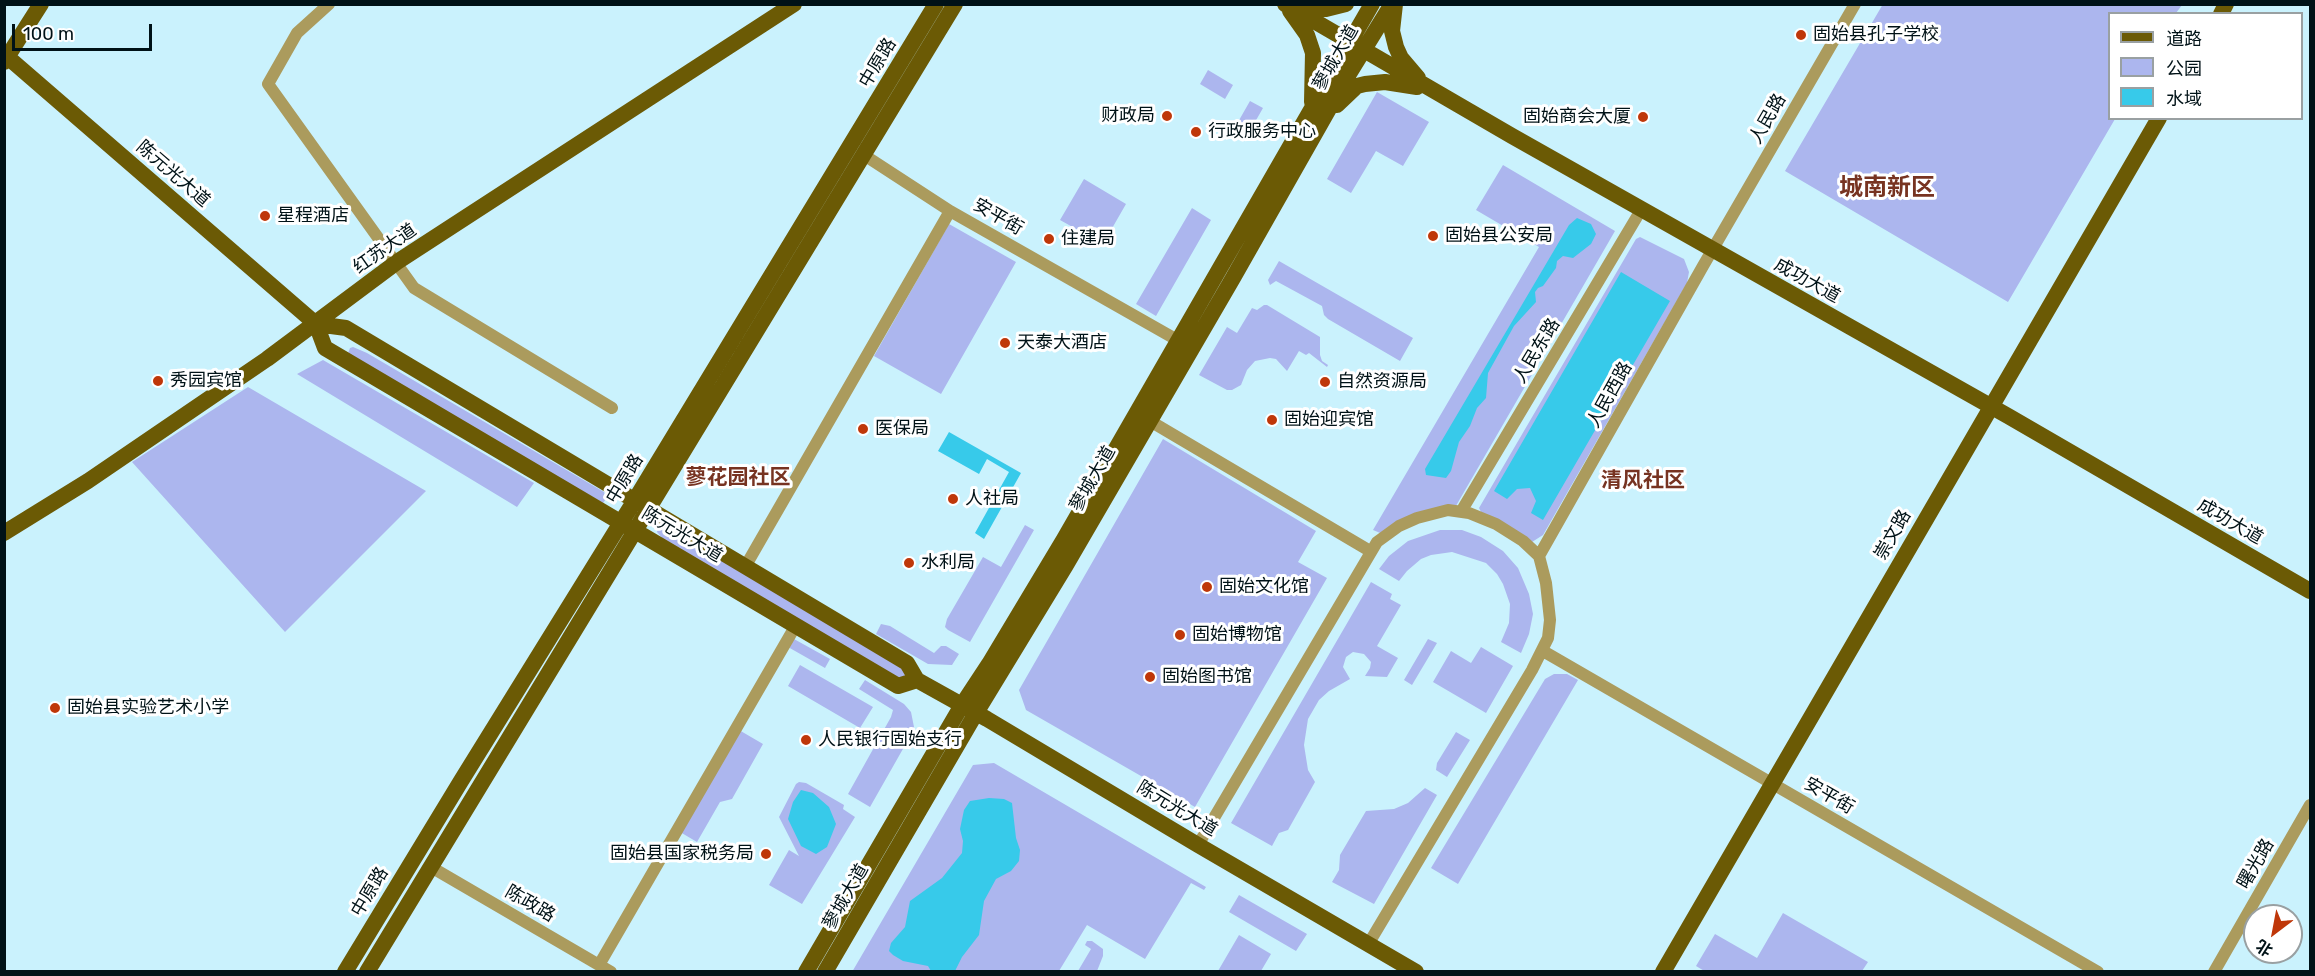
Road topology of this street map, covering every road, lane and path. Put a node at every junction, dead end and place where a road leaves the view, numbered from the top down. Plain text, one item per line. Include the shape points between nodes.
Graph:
1 (41, 4) edge
2 (329, 4) edge
3 (794, 4) edge
4 (936, 4) edge
5 (955, 4) edge
6 (1346, 4) edge
7 (1372, 4) edge
8 (1393, 4) edge
9 (1855, 4) edge
10 (1286, 5) edge
11 (1356, 47) junction
12 (6, 57) edge
13 (1429, 89) junction
14 (1317, 114) junction
15 (2158, 120) edge
16 (864, 155) junction
17 (1641, 210) junction
18 (950, 211) junction
19 (1712, 251) junction
20 (397, 262) junction
21 (316, 324) junction
22 (1179, 341) junction
23 (1990, 406) junction
24 (612, 408) dead end
25 (1150, 421) junction
26 (642, 504) junction
27 (1462, 510) junction
28 (622, 522) junction
29 (636, 531) junction
30 (4, 533) edge
31 (1370, 550) junction
32 (1539, 556) junction
33 (746, 567) junction
34 (2310, 591) edge
35 (796, 625) junction
36 (1543, 651) junction
37 (917, 680) junction
38 (969, 709) junction
39 (1772, 783) junction
40 (2310, 805) edge
41 (1198, 845) junction
42 (431, 867) junction
43 (1369, 943) junction
44 (599, 965) junction
45 (345, 972) edge
46 (367, 972) edge
47 (611, 972) edge
48 (806, 972) edge
49 (825, 972) edge
50 (1416, 972) edge
51 (1662, 972) edge
52 (2098, 972) edge
53 (2214, 972) edge

1 - 12 main road
2 - 20 street via 297,33 268,84
3 - 20 main road, 红苏大道
4 - 26 main road, 中原路
5 - 16 main road, 中原路
6 - 10 main road via 1326,9
7 - 11 main road, 蓼城大道
8 - 11 main road, 蓼城大道
8 - 13 main road via 1396,47
9 - 19 street, 人民路
10 - 11 main road, 成功大道
10 - 14 main road via 1307,36 1313,53
11 - 13 main road, 成功大道
11 - 14 main road, 蓼城大道
12 - 21 main road, 陈元光大道
13 - 14 main road via 1385,82 1365,84
13 - 17 main road, 成功大道
14 - 22 main road, 蓼城大道
14 - 25 main road, 蓼城大道
15 - 23 main road, 崇文路
16 - 18 street, 安平街
16 - 26 main road, 中原路
17 - 19 main road, 成功大道
17 - 27 street, 人民东路
18 - 22 street, 安平街
18 - 33 street
19 - 23 main road, 成功大道
19 - 32 street, 人民西路
20 - 21 main road, 红苏大道
20 - 24 street via 414,288
21 - 26 main road, 陈元光大道 via 346,328
21 - 28 main road, 陈元光大道 via 325,348
21 - 30 main road, 红苏大道 via 88,481
22 - 38 main road, 蓼城大道 via 989,664
23 - 34 main road, 成功大道
23 - 39 main road, 崇文路
25 - 31 street
25 - 38 main road, 蓼城大道 via 1066,565
26 - 28 main road, 中原路
26 - 29 main road, 中原路
26 - 33 main road, 陈元光大道
27 - 31 street via 1417,518 1385,535
27 - 32 street via 1496,524
28 - 29 main road, 陈元光大道
28 - 45 main road, 中原路
29 - 35 main road, 陈元光大道
29 - 42 main road, 中原路
31 - 41 street
32 - 36 street via 1550,620
33 - 37 main road, 陈元光大道 via 907,663
35 - 37 main road, 陈元光大道 via 898,686
35 - 44 street
36 - 39 street, 安平街
36 - 43 street
37 - 38 main road, 陈元光大道
38 - 41 main road, 陈元光大道
38 - 48 main road, 蓼城大道
38 - 49 main road, 蓼城大道
39 - 51 main road, 崇文路
39 - 52 street, 安平街
40 - 53 street, 曙光路
41 - 43 main road, 陈元光大道
42 - 44 street, 陈政路
42 - 46 main road, 中原路
43 - 50 main road, 陈元光大道
44 - 47 street, 陈政路

